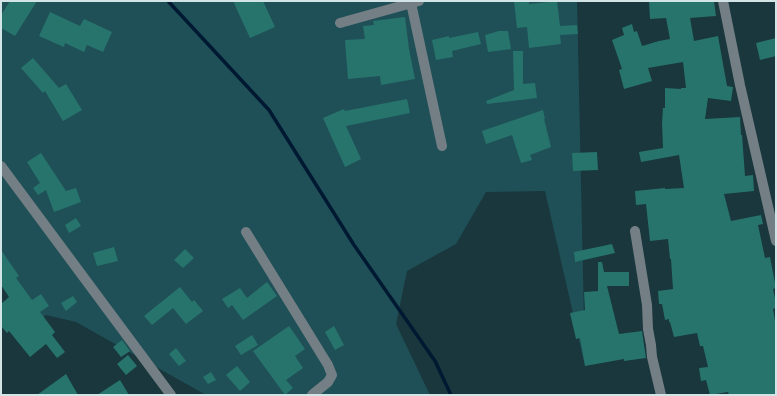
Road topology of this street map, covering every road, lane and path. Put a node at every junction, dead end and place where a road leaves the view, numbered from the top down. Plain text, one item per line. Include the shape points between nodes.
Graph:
1 (723, 1) edge
2 (415, 2) edge
3 (340, 23) dead end
4 (442, 146) dead end
5 (1, 166) edge
6 (634, 231) dead end
7 (246, 232) dead end
8 (776, 241) edge
9 (171, 395) edge
10 (312, 395) edge
11 (661, 395) edge

1 - 8 street
2 - 3 street
2 - 4 street
5 - 9 street
6 - 11 street via 647,305 652,358
7 - 10 street via 328,365 332,375 328,382

